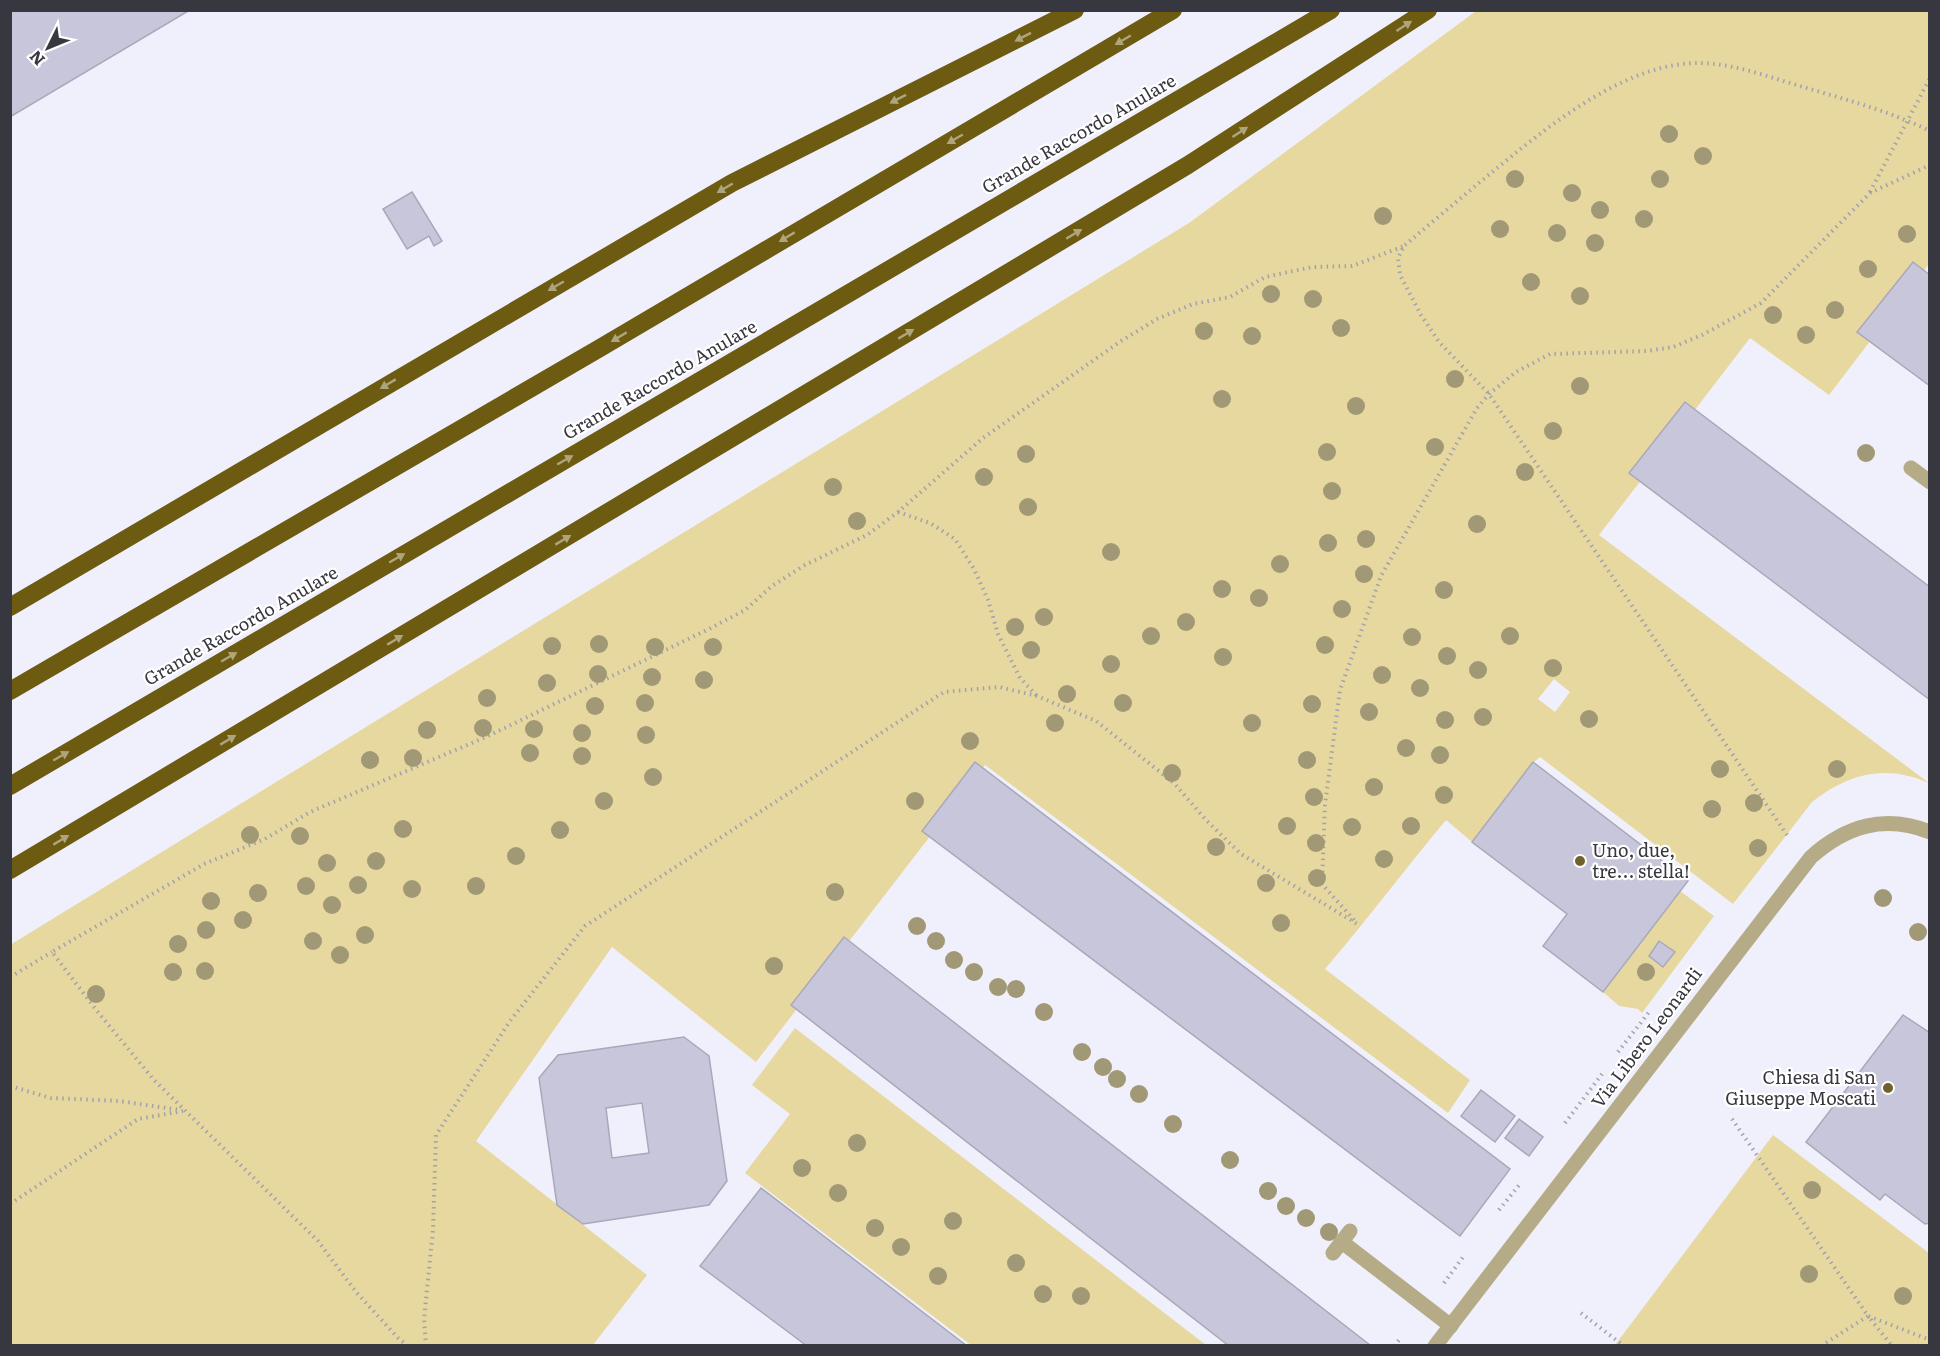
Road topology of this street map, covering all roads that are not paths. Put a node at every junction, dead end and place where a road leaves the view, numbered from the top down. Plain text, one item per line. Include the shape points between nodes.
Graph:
1 (1075, 10) edge
2 (1173, 10) edge
3 (1331, 10) edge
4 (1428, 10) edge
5 (1911, 468) dead end
6 (1929, 482) edge
7 (42, 588) junction
8 (10, 601) edge
9 (10, 607) edge
10 (10, 691) edge
11 (10, 786) edge
12 (1929, 832) edge
13 (10, 870) edge
14 (1342, 1242) dead end
15 (1451, 1326) junction
16 (1436, 1346) edge

1 -> 7 highway via 732,183
2 -> 10 highway
11 -> 3 highway, Grande Raccordo Anulare
13 -> 4 highway via 1188,165
5 - 6 street
7 - 8 highway
7 - 9 highway
12 - 15 street, Via Libero Leonardi via 1891,824 1857,828 1834,838 1811,857
14 - 15 street
15 - 16 street, Via Libero Leonardi

